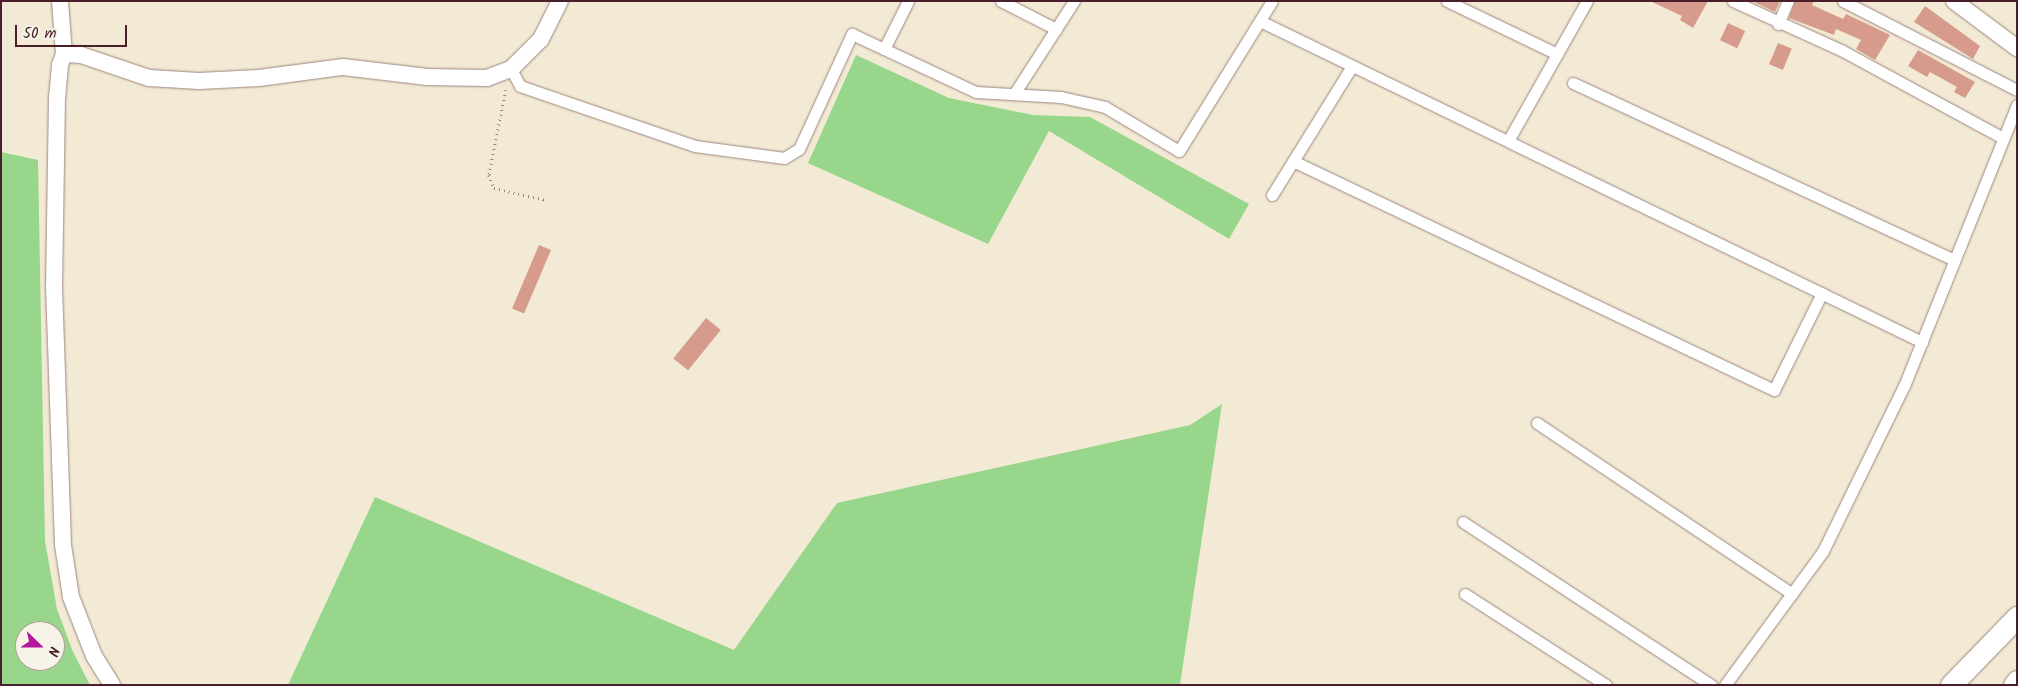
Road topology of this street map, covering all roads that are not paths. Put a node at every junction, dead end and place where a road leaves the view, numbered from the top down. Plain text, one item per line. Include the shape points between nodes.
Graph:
1 (60, 1) edge
2 (560, 1) edge
3 (908, 1) edge
4 (1001, 1) edge
5 (1074, 1) edge
6 (1272, 1) edge
7 (1448, 1) edge
8 (1587, 1) edge
9 (1733, 1) edge
10 (1788, 1) edge
11 (1843, 1) edge
12 (1954, 1) edge
13 (1260, 21) junction
14 (1778, 24) junction
15 (1056, 29) junction
16 (2017, 48) edge
17 (884, 49) junction
18 (64, 54) junction
19 (1557, 54) junction
20 (1352, 66) junction
21 (511, 69) junction
22 (1573, 83) dead end
23 (2017, 90) edge
24 (1014, 94) junction
25 (2017, 105) edge
26 (2003, 138) junction
27 (1508, 141) junction
28 (1293, 161) junction
29 (1272, 195) dead end
30 (1954, 260) junction
31 (1822, 293) junction
32 (1922, 342) junction
33 (1537, 423) dead end
34 (1463, 522) dead end
35 (1465, 594) dead end
36 (1792, 594) junction
37 (2017, 617) edge
38 (2017, 682) edge
39 (112, 685) edge
40 (1606, 685) edge
41 (1710, 685) edge
42 (1725, 685) edge
43 (1951, 685) edge
44 (2014, 685) edge

1 - 18 street
2 - 21 street via 541,39
3 - 17 street
4 - 15 street
5 - 15 street
6 - 13 street
7 - 19 street
8 - 19 street
9 - 14 street
10 - 14 street
11 - 23 street
12 - 16 street
13 - 20 street
13 - 24 street via 1178,151 1105,107 1061,97
14 - 26 street via 1841,50
15 - 24 street
17 - 21 street via 852,34 799,149 784,158 695,146 520,86
17 - 24 street via 976,92
18 - 21 street via 81,55 149,78 199,81 260,78 343,67 427,77 487,78
18 - 39 street via 57,98 54,287 63,545 71,597 94,656
19 - 27 street
20 - 27 street
20 - 28 street
22 - 30 street
25 - 26 street
26 - 30 street
27 - 31 street
28 - 29 street
28 - 31 street via 1774,390
30 - 32 street
31 - 32 street
32 - 36 street via 1823,552
33 - 36 street
34 - 41 street
35 - 40 street
36 - 42 street
37 - 43 highway
38 - 44 highway

